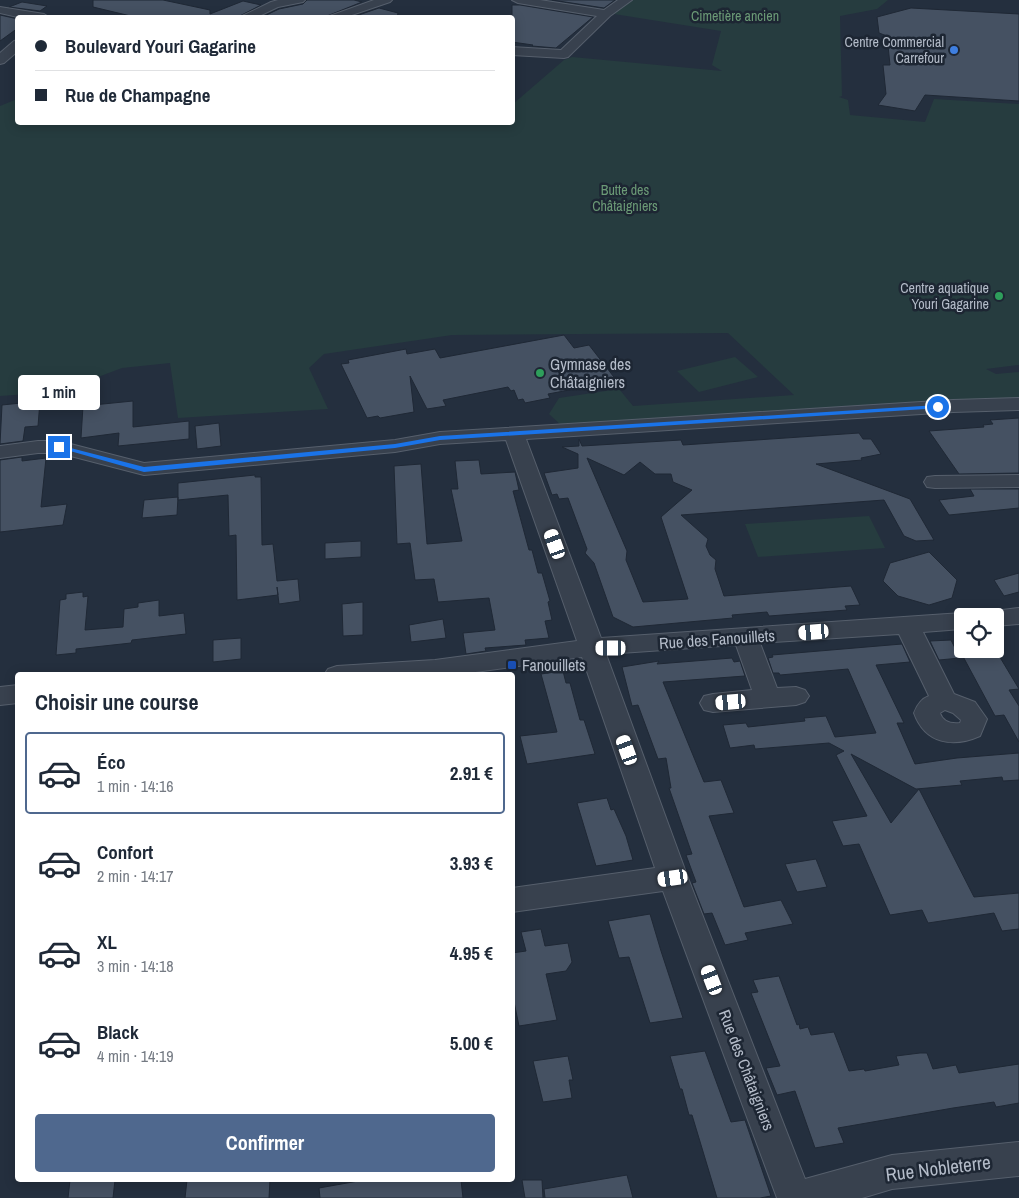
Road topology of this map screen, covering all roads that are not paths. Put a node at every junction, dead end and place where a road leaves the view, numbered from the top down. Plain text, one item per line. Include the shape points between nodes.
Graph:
1 (386, 0) edge
2 (518, 0) edge
3 (626, 0) edge
4 (301, 5) edge
5 (0, 10) edge
6 (606, 14) junction
7 (29, 15) edge
8 (251, 15) edge
9 (333, 15) edge
10 (15, 47) edge
11 (515, 51) edge
12 (15, 60) edge
13 (0, 61) edge
14 (1019, 404) edge
15 (514, 434) junction
16 (0, 452) edge
17 (1019, 481) edge
18 (935, 482) dead end
19 (1019, 616) edge
20 (1004, 617) edge
21 (954, 621) edge
22 (907, 625) junction
23 (745, 637) junction
24 (591, 648) junction
25 (386, 672) edge
26 (15, 694) edge
27 (0, 696) edge
28 (796, 696) dead end
29 (768, 698) junction
30 (945, 701) dead end
31 (712, 703) dead end
32 (673, 878) junction
33 (515, 900) edge
34 (1019, 1159) edge
35 (795, 1198) edge
36 (800, 1198) edge

1 - 9 street
2 - 6 street
3 - 6 street
4 - 8 street via 275,4
5 - 7 street
6 - 11 street via 564,54
10 - 13 street
12 - 13 street
14 - 15 street
15 - 16 street via 440,438 395,446 144,469 59,447
15 - 24 street, Rue des Châtaigniers
17 - 18 street
19 - 20 street
21 - 22 street, Rue des Fanouillets
22 - 23 street, Rue des Fanouillets
22 - 30 street
23 - 24 street, Rue des Fanouillets
23 - 29 street
24 - 25 street, Rue des Fanouillets via 435,669
24 - 32 street, Rue des Châtaigniers
26 - 27 street
28 - 29 street
29 - 31 street
32 - 33 street
32 - 35 street, Rue des Châtaigniers
34 - 36 street, Rue Nobleterre via 892,1172

